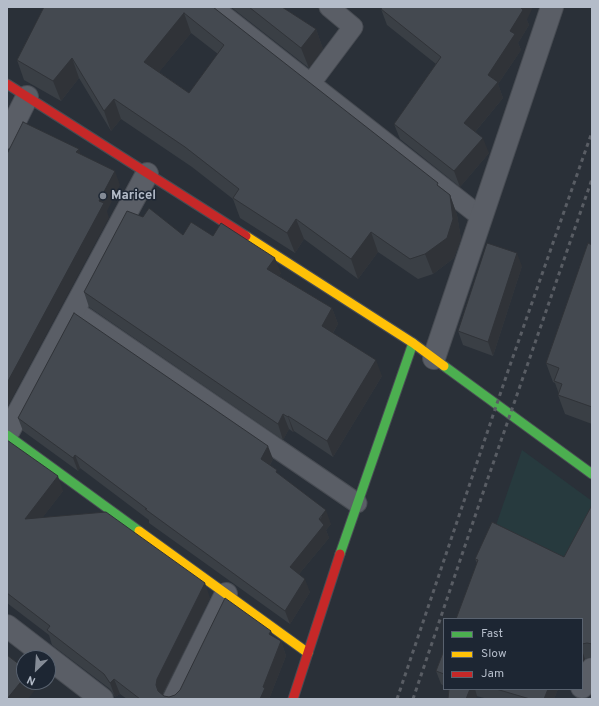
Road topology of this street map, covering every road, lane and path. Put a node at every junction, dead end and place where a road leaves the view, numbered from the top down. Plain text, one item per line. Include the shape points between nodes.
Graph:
1 (213, 7) edge
2 (329, 7) edge
3 (552, 7) edge
4 (311, 83) junction
5 (7, 84) edge
6 (27, 97) junction
7 (7, 137) edge
8 (147, 174) junction
9 (481, 217) junction
10 (74, 310) junction
11 (413, 343) junction
12 (434, 358) junction
13 (7, 435) edge
14 (592, 474) edge
15 (357, 503) junction
16 (226, 594) junction
17 (7, 626) edge
18 (308, 653) junction
19 (592, 669) edge
20 (583, 685) edge
21 (580, 690) edge
22 (102, 699) edge
23 (174, 699) edge
24 (293, 699) edge
25 (575, 699) edge

1 - 4 lane
2 - 4 lane via 353,28
3 - 9 street
4 - 9 lane
5 - 6 street
6 - 7 street
6 - 8 street
8 - 10 street
8 - 11 street
9 - 12 street
10 - 13 street
10 - 15 lane
11 - 12 street
11 - 15 street
12 - 14 street
13 - 16 street
15 - 18 street
16 - 18 street
16 - 23 street
17 - 22 street
18 - 24 street
19 - 20 street
21 - 25 street

